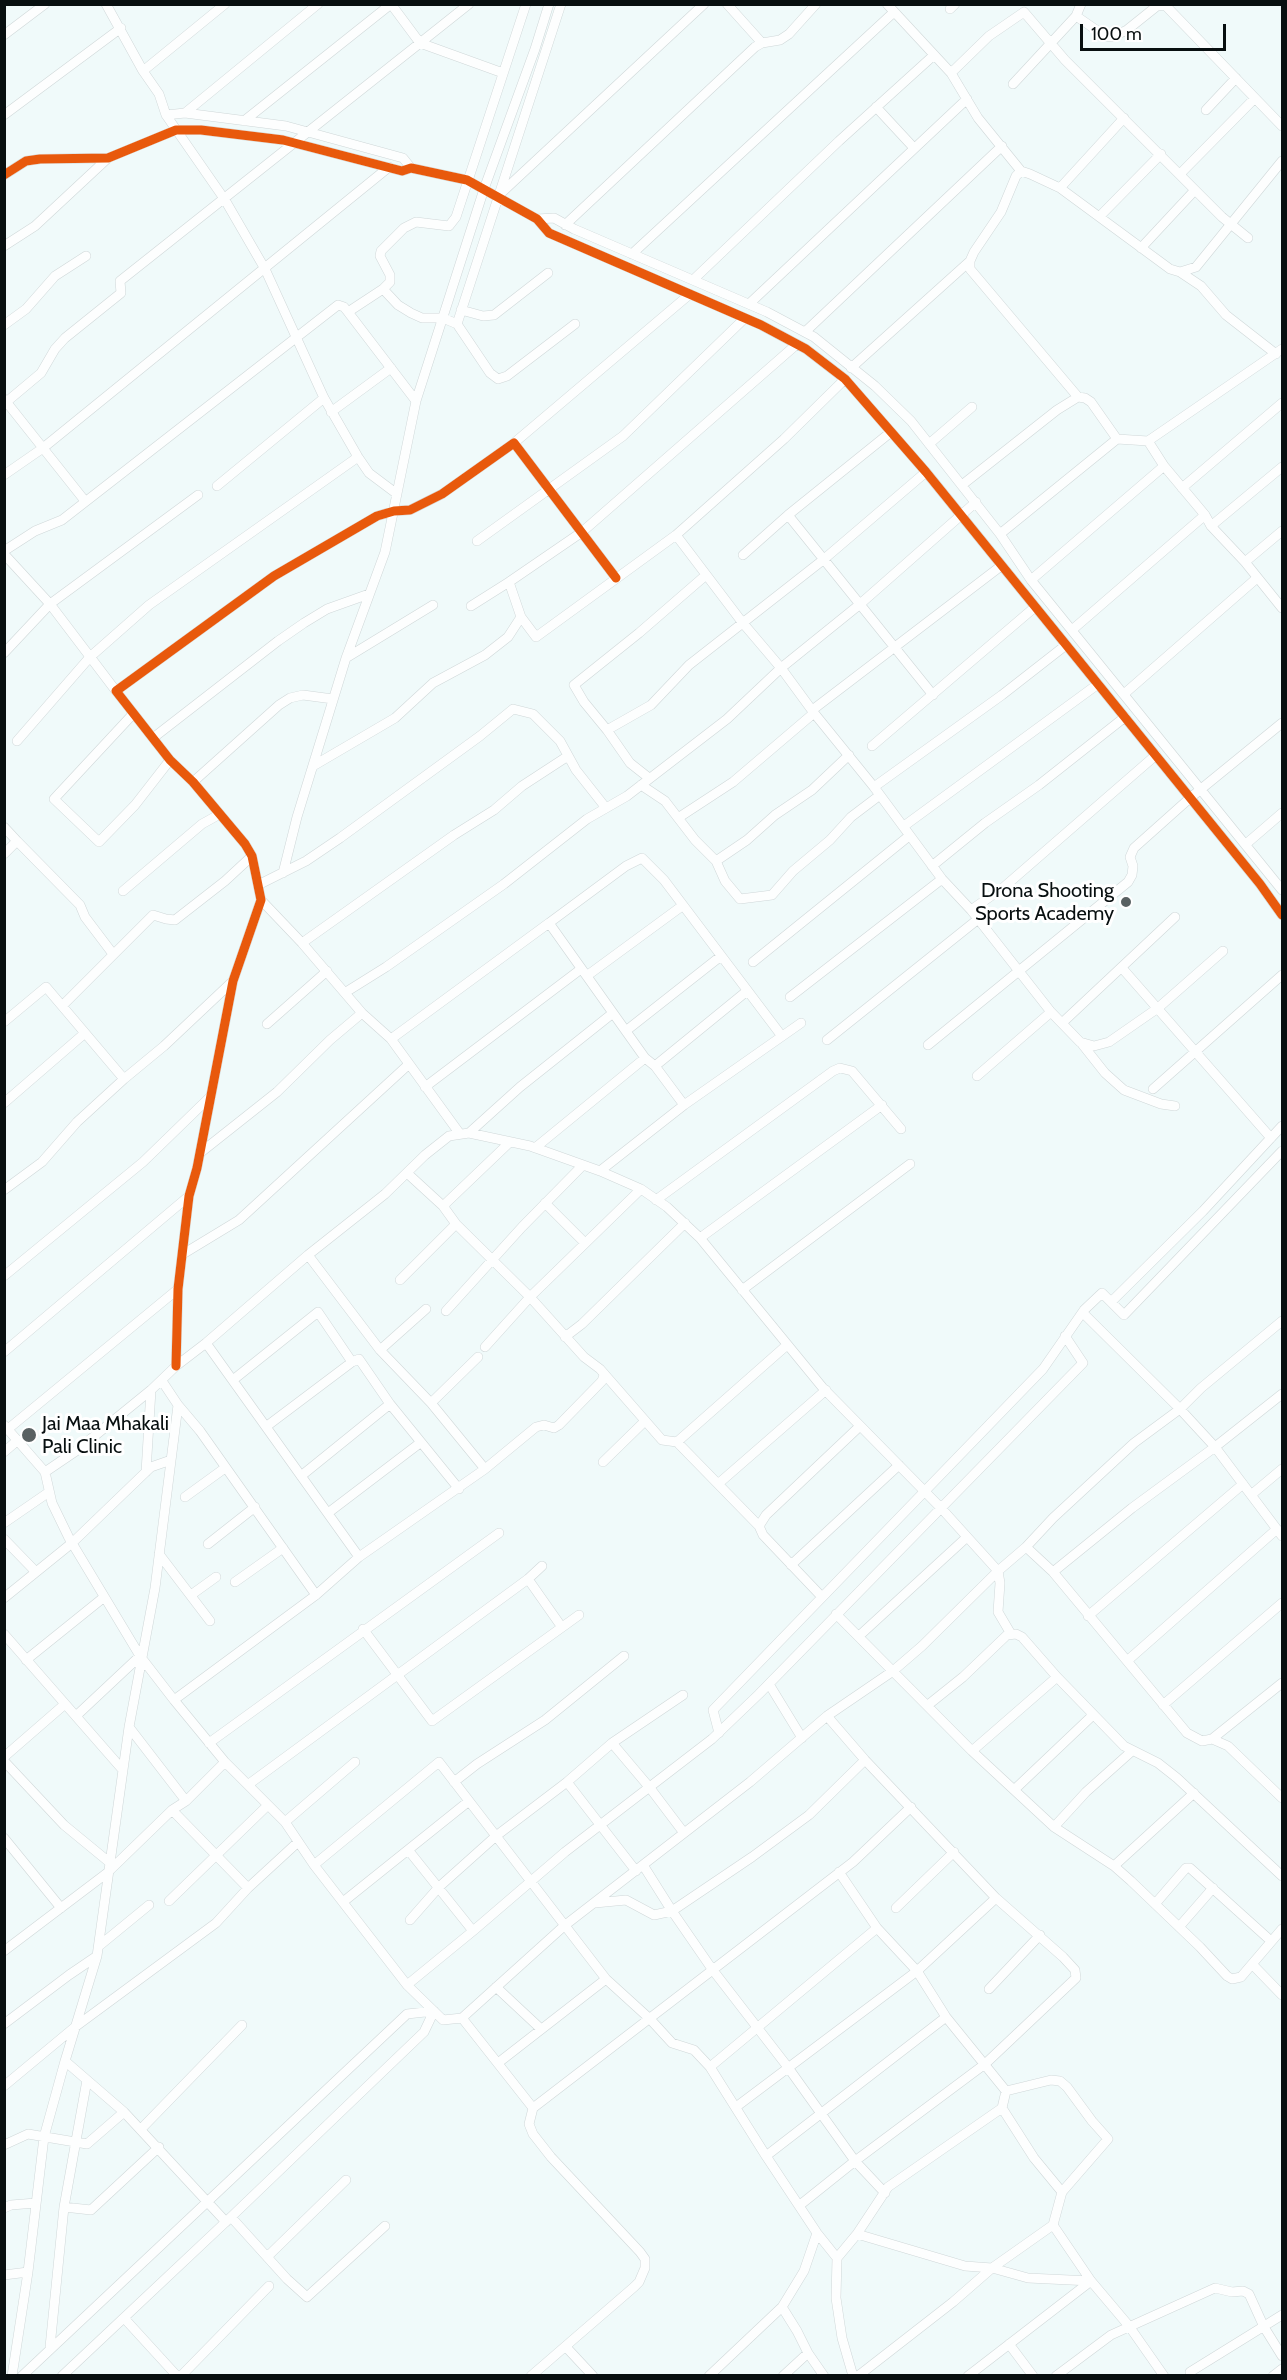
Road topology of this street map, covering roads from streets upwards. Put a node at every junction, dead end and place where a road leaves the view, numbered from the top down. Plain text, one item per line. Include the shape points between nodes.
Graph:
1 (45, 4) edge
2 (106, 4) edge
3 (225, 4) edge
4 (318, 4) edge
5 (469, 4) edge
6 (526, 4) edge
7 (549, 4) edge
8 (561, 4) edge
9 (704, 4) edge
10 (727, 4) edge
11 (816, 4) edge
12 (1082, 4) edge
13 (391, 5) edge
14 (891, 8) edge
15 (1022, 8) edge
16 (1076, 16) junction
17 (121, 28) junction
18 (4, 35) edge
19 (420, 43) junction
20 (762, 43) junction
21 (1050, 43) junction
22 (934, 55) junction
23 (143, 71) junction
24 (503, 73) junction
25 (951, 73) junction
26 (1236, 78) junction
27 (1013, 84) dead end
28 (1255, 98) junction
29 (967, 99) junction
30 (876, 107) junction
31 (1206, 110) dead end
32 (185, 113) junction
33 (4, 115) edge
34 (166, 115) junction
35 (1124, 118) junction
36 (244, 121) junction
37 (1282, 126) edge
38 (176, 130) junction
39 (308, 132) junction
40 (293, 143) junction
41 (1002, 146) junction
42 (914, 148) junction
43 (1161, 154) junction
44 (108, 158) junction
45 (1282, 161) edge
46 (389, 167) junction
47 (411, 168) junction
48 (1022, 171) junction
49 (1180, 174) junction
50 (4, 175) edge
51 (467, 180) junction
52 (1060, 188) junction
53 (484, 189) junction
54 (1195, 190) junction
55 (498, 195) junction
56 (225, 200) junction
57 (1100, 216) junction
58 (537, 219) junction
59 (565, 225) junction
60 (1232, 225) junction
61 (1248, 238) dead end
62 (4, 246) edge
63 (1141, 248) junction
64 (632, 254) junction
65 (86, 256) dead end
66 (970, 261) junction
67 (265, 269) junction
68 (1180, 272) junction
69 (548, 273) dead end
70 (693, 280) junction
71 (383, 289) junction
72 (690, 294) junction
73 (749, 304) junction
74 (461, 310) junction
75 (348, 312) junction
76 (443, 318) junction
77 (745, 318) junction
78 (457, 324) junction
79 (575, 324) dead end
80 (4, 325) edge
81 (805, 333) junction
82 (297, 337) junction
83 (798, 344) junction
84 (1279, 352) edge
85 (391, 368) junction
86 (851, 368) junction
87 (845, 379) junction
88 (1078, 397) junction
89 (324, 399) junction
90 (416, 401) junction
91 (5, 402) edge
92 (1282, 403) edge
93 (972, 407) dead end
94 (331, 412) junction
95 (891, 432) junction
96 (1118, 439) junction
97 (1148, 441) junction
98 (514, 442) junction
99 (929, 444) junction
100 (43, 448) junction
101 (358, 457) junction
102 (1164, 466) junction
103 (1282, 467) edge
104 (926, 472) junction
105 (4, 475) edge
106 (962, 485) junction
107 (217, 486) dead end
108 (1182, 488) junction
109 (549, 489) junction
110 (397, 494) junction
111 (198, 495) dead end
112 (85, 501) junction
113 (976, 502) junction
114 (394, 511) junction
115 (788, 515) junction
116 (961, 515) junction
117 (1205, 515) junction
118 (1211, 526) junction
119 (1282, 531) edge
120 (582, 532) junction
121 (1000, 534) junction
122 (675, 535) junction
123 (477, 541) dead end
124 (4, 552) edge
125 (743, 555) dead end
126 (823, 560) junction
127 (1245, 562) junction
128 (1001, 566) junction
129 (706, 575) junction
130 (616, 578) junction
131 (1257, 578) junction
132 (1031, 580) junction
133 (509, 582) junction
134 (369, 594) junction
135 (1281, 601) edge
136 (50, 604) junction
137 (433, 605) dead end
138 (859, 605) junction
139 (471, 606) dead end
140 (1035, 607) junction
141 (521, 617) junction
142 (742, 622) junction
143 (1072, 630) junction
144 (1066, 645) junction
145 (896, 647) junction
146 (4, 653) edge
147 (90, 657) junction
148 (346, 658) junction
149 (781, 668) junction
150 (1098, 684) junction
151 (116, 691) junction
152 (1124, 694) junction
153 (933, 695) junction
154 (333, 699) junction
155 (814, 711) junction
156 (133, 714) junction
157 (1125, 717) junction
158 (1282, 723) edge
159 (608, 730) junction
160 (153, 738) junction
161 (17, 741) dead end
162 (872, 746) dead end
163 (849, 755) junction
164 (1156, 755) junction
165 (568, 756) junction
166 (170, 760) junction
167 (313, 766) junction
168 (645, 781) junction
169 (193, 782) junction
170 (874, 787) junction
171 (1201, 789) junction
172 (879, 795) junction
173 (1190, 798) junction
174 (606, 808) junction
175 (1282, 813) edge
176 (220, 814) junction
177 (678, 818) junction
178 (904, 826) junction
179 (4, 827) edge
180 (909, 836) junction
181 (17, 841) junction
182 (1246, 844) junction
183 (4, 854) edge
184 (252, 856) junction
185 (716, 861) junction
186 (932, 866) junction
187 (283, 873) junction
188 (942, 879) junction
189 (258, 885) junction
190 (1282, 890) edge
191 (123, 891) dead end
192 (261, 900) junction
193 (682, 906) junction
194 (971, 910) junction
195 (1282, 915) edge
196 (1175, 917) dead end
197 (978, 920) junction
198 (549, 923) junction
199 (302, 943) junction
200 (1222, 951) dead end
201 (113, 954) junction
202 (721, 956) junction
203 (753, 962) dead end
204 (1122, 968) junction
205 (327, 971) junction
206 (1018, 971) junction
207 (584, 972) junction
208 (1282, 975) edge
209 (233, 981) junction
210 (747, 991) junction
211 (346, 992) junction
212 (790, 997) dead end
213 (62, 1006) junction
214 (1158, 1008) junction
215 (1051, 1012) junction
216 (362, 1013) junction
217 (613, 1013) junction
218 (4, 1022) edge
219 (801, 1023) dead end
220 (1062, 1023) junction
221 (267, 1024) dead end
222 (627, 1030) junction
223 (85, 1033) junction
224 (781, 1035) junction
225 (391, 1039) junction
226 (827, 1040) dead end
227 (1080, 1042) junction
228 (928, 1045) dead end
229 (1197, 1051) junction
230 (645, 1058) junction
231 (408, 1065) junction
232 (655, 1066) junction
233 (977, 1076) dead end
234 (124, 1079) junction
235 (425, 1087) junction
236 (1153, 1089) dead end
237 (212, 1096) junction
238 (4, 1103) edge
239 (684, 1106) junction
240 (882, 1106) junction
241 (1175, 1106) dead end
242 (1282, 1126) edge
243 (901, 1130) dead end
244 (465, 1133) junction
245 (1271, 1138) junction
246 (510, 1142) junction
247 (535, 1148) junction
248 (1282, 1151) edge
249 (200, 1153) junction
250 (910, 1164) dead end
251 (582, 1165) junction
252 (600, 1171) junction
253 (407, 1173) junction
254 (641, 1189) junction
255 (4, 1190) edge
256 (189, 1196) junction
257 (657, 1200) junction
258 (545, 1203) junction
259 (443, 1206) junction
260 (685, 1223) junction
261 (456, 1224) junction
262 (700, 1238) junction
263 (585, 1243) junction
264 (183, 1254) junction
265 (308, 1255) junction
266 (494, 1260) junction
267 (4, 1276) edge
268 (400, 1280) dead end
269 (178, 1289) junction
270 (742, 1290) junction
271 (530, 1297) junction
272 (1111, 1302) junction
273 (426, 1309) dead end
274 (446, 1311) dead end
275 (1083, 1313) junction
276 (1282, 1321) edge
277 (1065, 1336) junction
278 (565, 1337) junction
279 (206, 1343) junction
280 (787, 1345) junction
281 (485, 1347) dead end
282 (380, 1350) junction
283 (4, 1352) edge
284 (478, 1357) dead end
285 (352, 1362) junction
286 (176, 1366) junction
287 (604, 1375) junction
288 (232, 1380) junction
289 (162, 1381) junction
290 (151, 1390) junction
291 (826, 1390) junction
292 (1282, 1394) edge
293 (431, 1403) junction
294 (390, 1404) junction
295 (178, 1405) junction
296 (1180, 1408) junction
297 (645, 1421) junction
298 (267, 1426) junction
299 (860, 1426) junction
300 (6, 1427) edge
301 (18, 1440) junction
302 (677, 1442) junction
303 (420, 1443) junction
304 (1215, 1447) junction
305 (4, 1452) edge
306 (171, 1460) junction
307 (603, 1462) dead end
308 (899, 1465) junction
309 (225, 1468) junction
310 (485, 1469) junction
311 (1282, 1469) edge
312 (146, 1472) junction
313 (45, 1473) junction
314 (301, 1476) junction
315 (718, 1484) junction
316 (1243, 1484) junction
317 (459, 1488) junction
318 (925, 1491) junction
319 (49, 1492) junction
320 (1251, 1495) junction
321 (185, 1497) dead end
322 (255, 1507) junction
323 (941, 1508) junction
324 (328, 1513) junction
325 (4, 1522) edge
326 (759, 1526) junction
327 (1280, 1532) edge
328 (499, 1533) dead end
329 (967, 1537) junction
330 (4, 1539) edge
331 (72, 1543) junction
332 (208, 1544) dead end
333 (1026, 1547) junction
334 (284, 1548) junction
335 (159, 1554) junction
336 (360, 1557) junction
337 (791, 1565) junction
338 (542, 1566) dead end
339 (998, 1571) junction
340 (36, 1572) junction
341 (1053, 1572) junction
342 (216, 1577) dead end
343 (528, 1579) junction
344 (235, 1582) dead end
345 (316, 1595) junction
346 (191, 1596) junction
347 (822, 1597) junction
348 (4, 1598) edge
349 (103, 1598) junction
350 (1282, 1603) edge
351 (836, 1614) junction
352 (579, 1615) dead end
353 (1089, 1616) junction
354 (210, 1621) dead end
355 (561, 1626) junction
356 (363, 1629) junction
357 (4, 1634) edge
358 (1011, 1634) junction
359 (859, 1636) junction
360 (140, 1656) junction
361 (624, 1656) dead end
362 (26, 1659) junction
363 (1127, 1661) junction
364 (893, 1671) junction
365 (397, 1675) junction
366 (1057, 1677) junction
367 (1282, 1683) edge
368 (769, 1684) junction
369 (682, 1695) dead end
370 (174, 1700) junction
371 (65, 1704) junction
372 (928, 1705) junction
373 (1163, 1705) junction
374 (1093, 1715) junction
375 (76, 1716) junction
376 (827, 1716) junction
377 (129, 1727) junction
378 (718, 1733) junction
379 (802, 1738) junction
380 (1212, 1739) junction
381 (209, 1743) junction
382 (612, 1743) junction
383 (972, 1751) junction
384 (1132, 1751) junction
385 (6, 1753) edge
386 (865, 1760) junction
387 (225, 1762) junction
388 (355, 1762) dead end
389 (122, 1769) junction
390 (454, 1782) junction
391 (567, 1782) junction
392 (249, 1784) junction
393 (650, 1788) junction
394 (1014, 1790) junction
395 (1194, 1793) junction
396 (1282, 1798) edge
397 (186, 1801) junction
398 (469, 1801) junction
399 (267, 1806) junction
400 (911, 1808) junction
401 (172, 1810) junction
402 (285, 1822) junction
403 (600, 1824) junction
404 (1054, 1827) junction
405 (684, 1833) junction
406 (496, 1836) junction
407 (4, 1838) edge
408 (298, 1842) junction
409 (409, 1851) junction
410 (954, 1852) junction
411 (216, 1856) junction
412 (109, 1863) junction
413 (314, 1865) junction
414 (1114, 1866) junction
415 (640, 1868) junction
416 (839, 1872) junction
417 (107, 1873) junction
418 (1282, 1876) edge
419 (530, 1883) junction
420 (439, 1887) junction
421 (248, 1888) junction
422 (1213, 1888) junction
423 (996, 1898) junction
424 (169, 1901) dead end
425 (343, 1902) junction
426 (593, 1904) junction
427 (1155, 1904) junction
428 (149, 1905) dead end
429 (61, 1908) junction
430 (896, 1908) dead end
431 (672, 1911) junction
432 (410, 1920) dead end
433 (564, 1926) junction
434 (1179, 1927) junction
435 (877, 1928) junction
436 (1282, 1929) edge
437 (473, 1931) junction
438 (1040, 1935) junction
439 (1271, 1941) junction
440 (99, 1946) junction
441 (4, 1951) edge
442 (98, 1956) junction
443 (1252, 1964) junction
444 (712, 1969) junction
445 (917, 1971) junction
446 (606, 1979) junction
447 (407, 1985) junction
448 (496, 1987) junction
449 (989, 1989) dead end
450 (1282, 1995) edge
451 (434, 2011) junction
452 (946, 2017) junction
453 (462, 2018) junction
454 (650, 2019) junction
455 (4, 2024) edge
456 (242, 2025) dead end
457 (75, 2027) junction
458 (541, 2029) junction
459 (758, 2029) junction
460 (65, 2061) junction
461 (498, 2063) junction
462 (985, 2064) junction
463 (787, 2066) junction
464 (710, 2067) junction
465 (87, 2080) junction
466 (4, 2086) edge
467 (1006, 2091) junction
468 (736, 2107) junction
469 (1002, 2108) junction
470 (532, 2109) junction
471 (124, 2112) junction
472 (822, 2115) junction
473 (141, 2129) junction
474 (44, 2137) junction
475 (76, 2143) junction
476 (4, 2145) edge
477 (159, 2147) junction
478 (766, 2156) junction
479 (855, 2161) junction
480 (346, 2180) dead end
481 (1062, 2192) junction
482 (885, 2193) junction
483 (208, 2202) junction
484 (36, 2203) junction
485 (800, 2205) junction
486 (64, 2207) junction
487 (4, 2208) edge
488 (229, 2220) junction
489 (1053, 2225) junction
490 (385, 2226) dead end
491 (817, 2233) junction
492 (857, 2234) junction
493 (267, 2257) junction
494 (837, 2258) junction
495 (992, 2268) junction
496 (28, 2272) junction
497 (4, 2275) edge
498 (1091, 2281) junction
499 (269, 2286) dead end
500 (782, 2307) junction
501 (1282, 2315) edge
502 (124, 2318) junction
503 (1129, 2326) junction
504 (1264, 2327) junction
505 (1009, 2344) junction
506 (50, 2347) junction
507 (566, 2347) junction
508 (808, 2353) junction
509 (1282, 2356) edge
510 (1282, 2369) edge
511 (1190, 2372) dead end
512 (1159, 2374) edge
513 (12, 2376) edge
514 (22, 2376) edge
515 (62, 2376) edge
516 (179, 2376) edge
517 (531, 2376) edge
518 (593, 2376) edge
519 (710, 2376) edge
520 (783, 2376) edge
521 (824, 2376) edge
522 (853, 2376) edge
523 (858, 2376) edge
524 (968, 2376) edge
525 (1033, 2376) edge
526 (1056, 2376) edge
527 (1273, 2376) edge

1 - 18 street
2 - 17 street
3 - 23 street
4 - 32 street
5 - 19 street
6 - 24 street
7 - 53 street
8 - 55 street
9 - 55 street
10 - 20 street
11 - 20 street via 780,40
12 - 16 street
13 - 19 street
13 - 36 street
14 - 22 street
14 - 64 street
15 - 21 street
15 - 25 street
16 - 21 street
16 - 26 street via 1112,37 1157,6 1165,5
17 - 23 street
17 - 33 street
19 - 24 street
19 - 39 street
20 - 59 street
21 - 27 street
21 - 35 street
22 - 25 street
22 - 30 street
23 - 34 street via 159,94
24 - 51 street
25 - 29 street
26 - 28 street
26 - 31 street
28 - 37 street
28 - 49 street
29 - 41 street
29 - 42 street
30 - 42 street
30 - 70 street
32 - 34 street
32 - 36 street
34 - 38 street
35 - 43 street
35 - 52 street
36 - 39 street
38 - 40 street
38 - 44 street
38 - 56 street
39 - 40 street
39 - 47 street via 403,158
40 - 46 street
40 - 56 street
41 - 48 street
41 - 81 street
42 - 73 street
43 - 49 street
43 - 57 street
44 - 50 street via 26,161
44 - 62 street via 35,226
45 - 60 street
46 - 47 street via 402,171
46 - 67 street
47 - 51 street
48 - 52 street
48 - 66 street
49 - 54 street
51 - 53 street
51 - 71 street via 453,222 444,226 410,224 384,248 380,256 390,282
52 - 57 street
53 - 55 street
53 - 76 street
54 - 60 street
54 - 63 street
55 - 58 street
55 - 74 street
56 - 67 street
56 - 91 street via 120,281 121,293 65,338 41,373
57 - 63 street
58 - 59 street via 554,218
58 - 72 street via 549,233
59 - 64 street
60 - 61 street
60 - 68 street via 1196,267
63 - 68 street
64 - 70 street
65 - 80 street via 55,276 26,309
66 - 86 street
66 - 88 street via 970,269 979,282
67 - 82 street
67 - 100 street
68 - 84 street via 1202,286 1226,315
69 - 74 street via 494,315
70 - 73 street
71 - 75 street
71 - 76 street via 411,313 422,318
72 - 77 street
72 - 98 street
73 - 81 street
74 - 78 street
75 - 82 street via 338,305
75 - 85 street
76 - 78 street
76 - 90 street
77 - 83 street
77 - 109 street via 622,436
78 - 79 street via 498,379
81 - 86 street
82 - 89 street
82 - 112 street
83 - 87 street
83 - 120 street
84 - 97 street
85 - 90 street
85 - 94 street
86 - 99 street via 911,421
87 - 95 street
87 - 122 street
88 - 96 street via 1091,402
88 - 106 street
89 - 94 street
89 - 107 street
90 - 110 street
91 - 100 street
92 - 108 street
93 - 99 street
94 - 101 street
95 - 104 street
95 - 115 street
96 - 97 street
96 - 121 street
97 - 102 street
98 - 109 street
98 - 114 street via 442,494 410,510
99 - 106 street
100 - 105 street
100 - 112 street
101 - 110 street via 369,472
101 - 147 street via 148,605
102 - 108 street
102 - 132 street
103 - 118 street
104 - 116 street
104 - 126 street
106 - 113 street
108 - 117 street
109 - 120 street
109 - 123 street
110 - 114 street
111 - 136 street
112 - 124 street via 62,520 35,531
113 - 116 street
113 - 121 street
114 - 134 street via 385,552
114 - 151 street via 377,516 274,576
115 - 125 street
115 - 126 street
116 - 128 street
116 - 138 street
117 - 118 street
117 - 143 street
118 - 127 street
119 - 127 street
120 - 130 street
120 - 133 street
121 - 132 street
122 - 129 street
122 - 130 street
124 - 136 street
126 - 138 street
126 - 142 street
127 - 131 street
128 - 140 street
128 - 145 street
129 - 142 street
129 - 159 street via 574,685
130 - 141 street via 536,637
131 - 135 street
131 - 152 street
132 - 143 street
133 - 139 street
133 - 141 street
134 - 148 street
134 - 160 street via 327,609 304,623
136 - 146 street
136 - 147 street
137 - 148 street
138 - 145 street
138 - 149 street
140 - 144 street
140 - 153 street
141 - 167 street via 508,636 485,655 433,683 395,718
142 - 149 street
142 - 159 street via 689,665 651,705
143 - 152 street
144 - 150 street
144 - 170 street
145 - 153 street
145 - 155 street
147 - 151 street
147 - 161 street
148 - 154 street
149 - 155 street
149 - 168 street via 727,718
150 - 157 street
150 - 178 street
151 - 156 street
152 - 171 street
153 - 162 street
154 - 167 street
154 - 169 street via 303,695 290,698
155 - 163 street
155 - 177 street via 733,782
156 - 160 street
156 - 166 street via 54,800 99,842
157 - 164 street
157 - 186 street
158 - 171 street
159 - 168 street
160 - 166 street
163 - 170 street
163 - 185 street via 812,790
164 - 173 street
164 - 194 street via 1004,887
165 - 174 street
165 - 187 street via 560,741 533,714 513,709 340,838
165 - 199 street
166 - 169 street
167 - 187 street
168 - 174 street
168 - 177 street
169 - 176 street
170 - 172 street
171 - 173 street
171 - 182 street
172 - 178 street
172 - 185 street via 793,871 772,895 740,898
173 - 195 street
173 - 206 street via 1134,848 1128,882
174 - 211 street via 433,935
175 - 182 street
176 - 184 street
176 - 191 street via 202,824
177 - 185 street
178 - 180 street
179 - 181 street
180 - 186 street
180 - 203 street
181 - 183 street
181 - 201 street via 81,905
182 - 190 street
184 - 189 street
184 - 201 street via 174,920 153,915
186 - 188 street
187 - 189 street
188 - 194 street
188 - 212 street
189 - 192 street
192 - 199 street
192 - 209 street
193 - 198 street via 664,879 642,858
193 - 202 street
193 - 207 street
194 - 197 street
196 - 204 street
197 - 206 street
197 - 226 street
198 - 207 street
198 - 225 street
199 - 205 street
200 - 214 street
201 - 213 street
202 - 210 street
202 - 222 street
204 - 214 street
204 - 220 street
205 - 211 street
205 - 221 street
206 - 215 street
206 - 228 street
207 - 217 street
207 - 235 street
208 - 229 street
209 - 234 street
209 - 237 street
210 - 224 street
210 - 232 street
211 - 216 street
213 - 218 street via 46,987
213 - 223 street
214 - 227 street via 1109,1042 1094,1046
214 - 229 street
215 - 220 street
215 - 233 street
216 - 225 street
216 - 249 street via 277,1092
217 - 222 street
217 - 244 street
219 - 224 street
220 - 227 street
222 - 230 street
223 - 234 street
223 - 238 street
224 - 239 street
225 - 231 street
227 - 241 street via 1124,1090
229 - 236 street
229 - 245 street
230 - 232 street
230 - 247 street
231 - 235 street
231 - 264 street via 239,1220
232 - 239 street
234 - 255 street via 77,1122 42,1162
235 - 244 street
237 - 249 street
237 - 267 street via 143,1162
239 - 252 street
240 - 243 street
240 - 257 street via 852,1071 832,1071
240 - 262 street
242 - 245 street
244 - 246 street
244 - 253 street via 448,1136
245 - 272 street
246 - 247 street
246 - 259 street
247 - 251 street
248 - 272 street via 1124,1315
249 - 256 street
250 - 270 street
251 - 252 street
251 - 258 street
252 - 254 street
253 - 259 street
253 - 265 street
254 - 257 street
254 - 263 street
256 - 264 street
256 - 283 street
257 - 260 street
258 - 263 street
258 - 266 street
259 - 261 street
260 - 262 street
260 - 278 street
261 - 266 street
261 - 268 street
262 - 270 street
263 - 271 street
264 - 269 street
265 - 279 street
265 - 282 street
266 - 271 street
266 - 274 street
269 - 286 street
269 - 300 street
270 - 280 street
271 - 278 street
271 - 281 street
272 - 275 street via 1102,1293
273 - 282 street
275 - 277 street
275 - 296 street
276 - 296 street
277 - 318 street via 1043,1369
277 - 323 street via 1083,1363
278 - 287 street
279 - 286 street
279 - 288 street
280 - 291 street
280 - 302 street
282 - 293 street
284 - 293 street
285 - 288 street via 318,1312
285 - 294 street via 359,1359
285 - 298 street
286 - 289 street
287 - 297 street
287 - 310 street via 559,1425 536,1427
288 - 298 street
289 - 290 street
289 - 295 street
290 - 312 street
290 - 313 street
291 - 299 street
291 - 315 street
292 - 304 street
293 - 310 street
294 - 303 street
294 - 314 street
295 - 306 street
295 - 309 street
296 - 304 street
296 - 333 street via 1134,1443
297 - 302 street via 662,1440
297 - 307 street
298 - 314 street
299 - 308 street
299 - 326 street
300 - 301 street
301 - 305 street
301 - 313 street
302 - 315 street
303 - 317 street
303 - 324 street
304 - 316 street
304 - 341 street
306 - 312 street
306 - 335 street
308 - 318 street
308 - 337 street
309 - 321 street
309 - 322 street
310 - 317 street
311 - 320 street
312 - 331 street
313 - 319 street
314 - 324 street
315 - 326 street
316 - 320 street
316 - 353 street
317 - 336 street
318 - 323 street
318 - 347 street
319 - 325 street
319 - 331 street
320 - 327 street
322 - 332 street
322 - 334 street
323 - 329 street
323 - 351 street
324 - 336 street
326 - 337 street
327 - 363 street
328 - 356 street
329 - 339 street
329 - 359 street
330 - 340 street
331 - 340 street
331 - 349 street
333 - 339 street
333 - 341 street
334 - 344 street
334 - 345 street
335 - 346 street
335 - 360 street
336 - 345 street
337 - 347 street
338 - 343 street
339 - 358 street via 998,1612
339 - 364 street
340 - 348 street
341 - 353 street
342 - 346 street
343 - 355 street
343 - 365 street
345 - 370 street
346 - 354 street
347 - 378 street via 713,1710
349 - 360 street
349 - 362 street
350 - 373 street
351 - 359 street
351 - 368 street
352 - 355 street
353 - 363 street
355 - 365 street via 432,1721
356 - 365 street
356 - 381 street
357 - 362 street
358 - 366 street via 1022,1637
358 - 372 street
359 - 364 street
360 - 370 street
360 - 375 street
360 - 377 street
361 - 390 street via 545,1720
362 - 371 street
363 - 373 street
364 - 372 street
364 - 376 street
365 - 392 street
366 - 374 street
366 - 383 street
367 - 380 street
368 - 378 street
368 - 379 street
369 - 382 street
370 - 381 street
371 - 375 street
371 - 385 street
372 - 383 street
373 - 380 street via 1195,1739
374 - 384 street
374 - 394 street
375 - 389 street
376 - 379 street
376 - 386 street
377 - 389 street
377 - 397 street
378 - 393 street
379 - 405 street
380 - 396 street via 1228,1746
381 - 387 street
382 - 391 street
382 - 393 street
383 - 394 street
384 - 395 street via 1158,1763
384 - 404 street
385 - 412 street via 64,1825
386 - 400 street
386 - 431 street via 809,1815
387 - 392 street
387 - 397 street
388 - 402 street
389 - 412 street
390 - 398 street
390 - 413 street via 439,1762
391 - 403 street
391 - 406 street
392 - 399 street
393 - 403 street
393 - 405 street
394 - 404 street
395 - 414 street
395 - 418 street
397 - 401 street
398 - 406 street
398 - 409 street
399 - 402 street
399 - 411 street
400 - 410 street
400 - 416 street
401 - 411 street
401 - 417 street
402 - 408 street
403 - 415 street
403 - 419 street
404 - 414 street
405 - 415 street
406 - 419 street
406 - 420 street
407 - 429 street
408 - 413 street
408 - 421 street
409 - 420 street
409 - 425 street
410 - 423 street
410 - 430 street
411 - 421 street
411 - 424 street
412 - 417 street
413 - 425 street
414 - 427 street
415 - 426 street
415 - 431 street
416 - 435 street
416 - 444 street
417 - 429 street
417 - 440 street
419 - 433 street
419 - 437 street
420 - 432 street
420 - 437 street
421 - 457 street via 216,1923
422 - 427 street via 1186,1868
422 - 434 street
422 - 439 street
423 - 438 street
423 - 445 street
425 - 447 street
426 - 431 street via 626,1900 654,1915
426 - 433 street
427 - 434 street
428 - 440 street
429 - 441 street
431 - 444 street
433 - 446 street
433 - 448 street
434 - 443 street via 1232,1979 1241,1977
435 - 445 street
435 - 459 street
436 - 439 street
437 - 447 street
438 - 449 street
438 - 462 street via 1075,1970 1076,1978
439 - 443 street
440 - 442 street
442 - 455 street
442 - 457 street
443 - 450 street
444 - 454 street
444 - 459 street
445 - 452 street
445 - 463 street
446 - 454 street
446 - 458 street
447 - 451 street
448 - 453 street
448 - 458 street
451 - 453 street via 443,2020
451 - 483 street via 407,2014
451 - 488 street via 423,2031
452 - 462 street
452 - 472 street
453 - 461 street
454 - 464 street via 672,2043 694,2050
454 - 470 street
456 - 473 street
457 - 460 street
457 - 466 street
458 - 461 street
459 - 463 street
459 - 464 street
460 - 465 street
460 - 474 street
461 - 470 street
462 - 467 street
462 - 479 street
463 - 468 street
463 - 472 street
464 - 468 street
465 - 471 street
465 - 475 street
467 - 469 street
467 - 481 street via 1060,2081 1108,2139
468 - 478 street
469 - 481 street
469 - 482 street via 898,2179
470 - 507 street via 529,2124 533,2134 645,2259 639,2282
471 - 473 street
471 - 475 street via 87,2144
472 - 478 street
472 - 479 street
473 - 477 street
474 - 475 street
474 - 476 street via 28,2134
474 - 484 street
475 - 486 street
477 - 483 street
477 - 486 street via 91,2210
478 - 485 street
479 - 482 street
479 - 485 street
480 - 493 street
481 - 489 street
482 - 492 street
483 - 488 street
483 - 506 street
484 - 487 street
484 - 496 street
485 - 491 street
486 - 506 street
488 - 493 street
488 - 502 street
489 - 495 street
489 - 498 street
490 - 493 street via 307,2297
491 - 494 street
491 - 500 street via 804,2271
492 - 494 street
492 - 495 street via 965,2266
494 - 522 street via 836,2298
495 - 498 street via 1028,2278
495 - 523 street
496 - 497 street
496 - 513 street
498 - 503 street
498 - 505 street
499 - 516 street
500 - 508 street
500 - 519 street
501 - 504 street
502 - 515 street
502 - 516 street
503 - 504 street via 1215,2288 1250,2294
503 - 512 street
503 - 526 street
504 - 509 street
504 - 511 street
505 - 524 street
505 - 525 street
506 - 514 street
507 - 517 street
507 - 518 street
508 - 520 street
508 - 521 street
510 - 527 street

